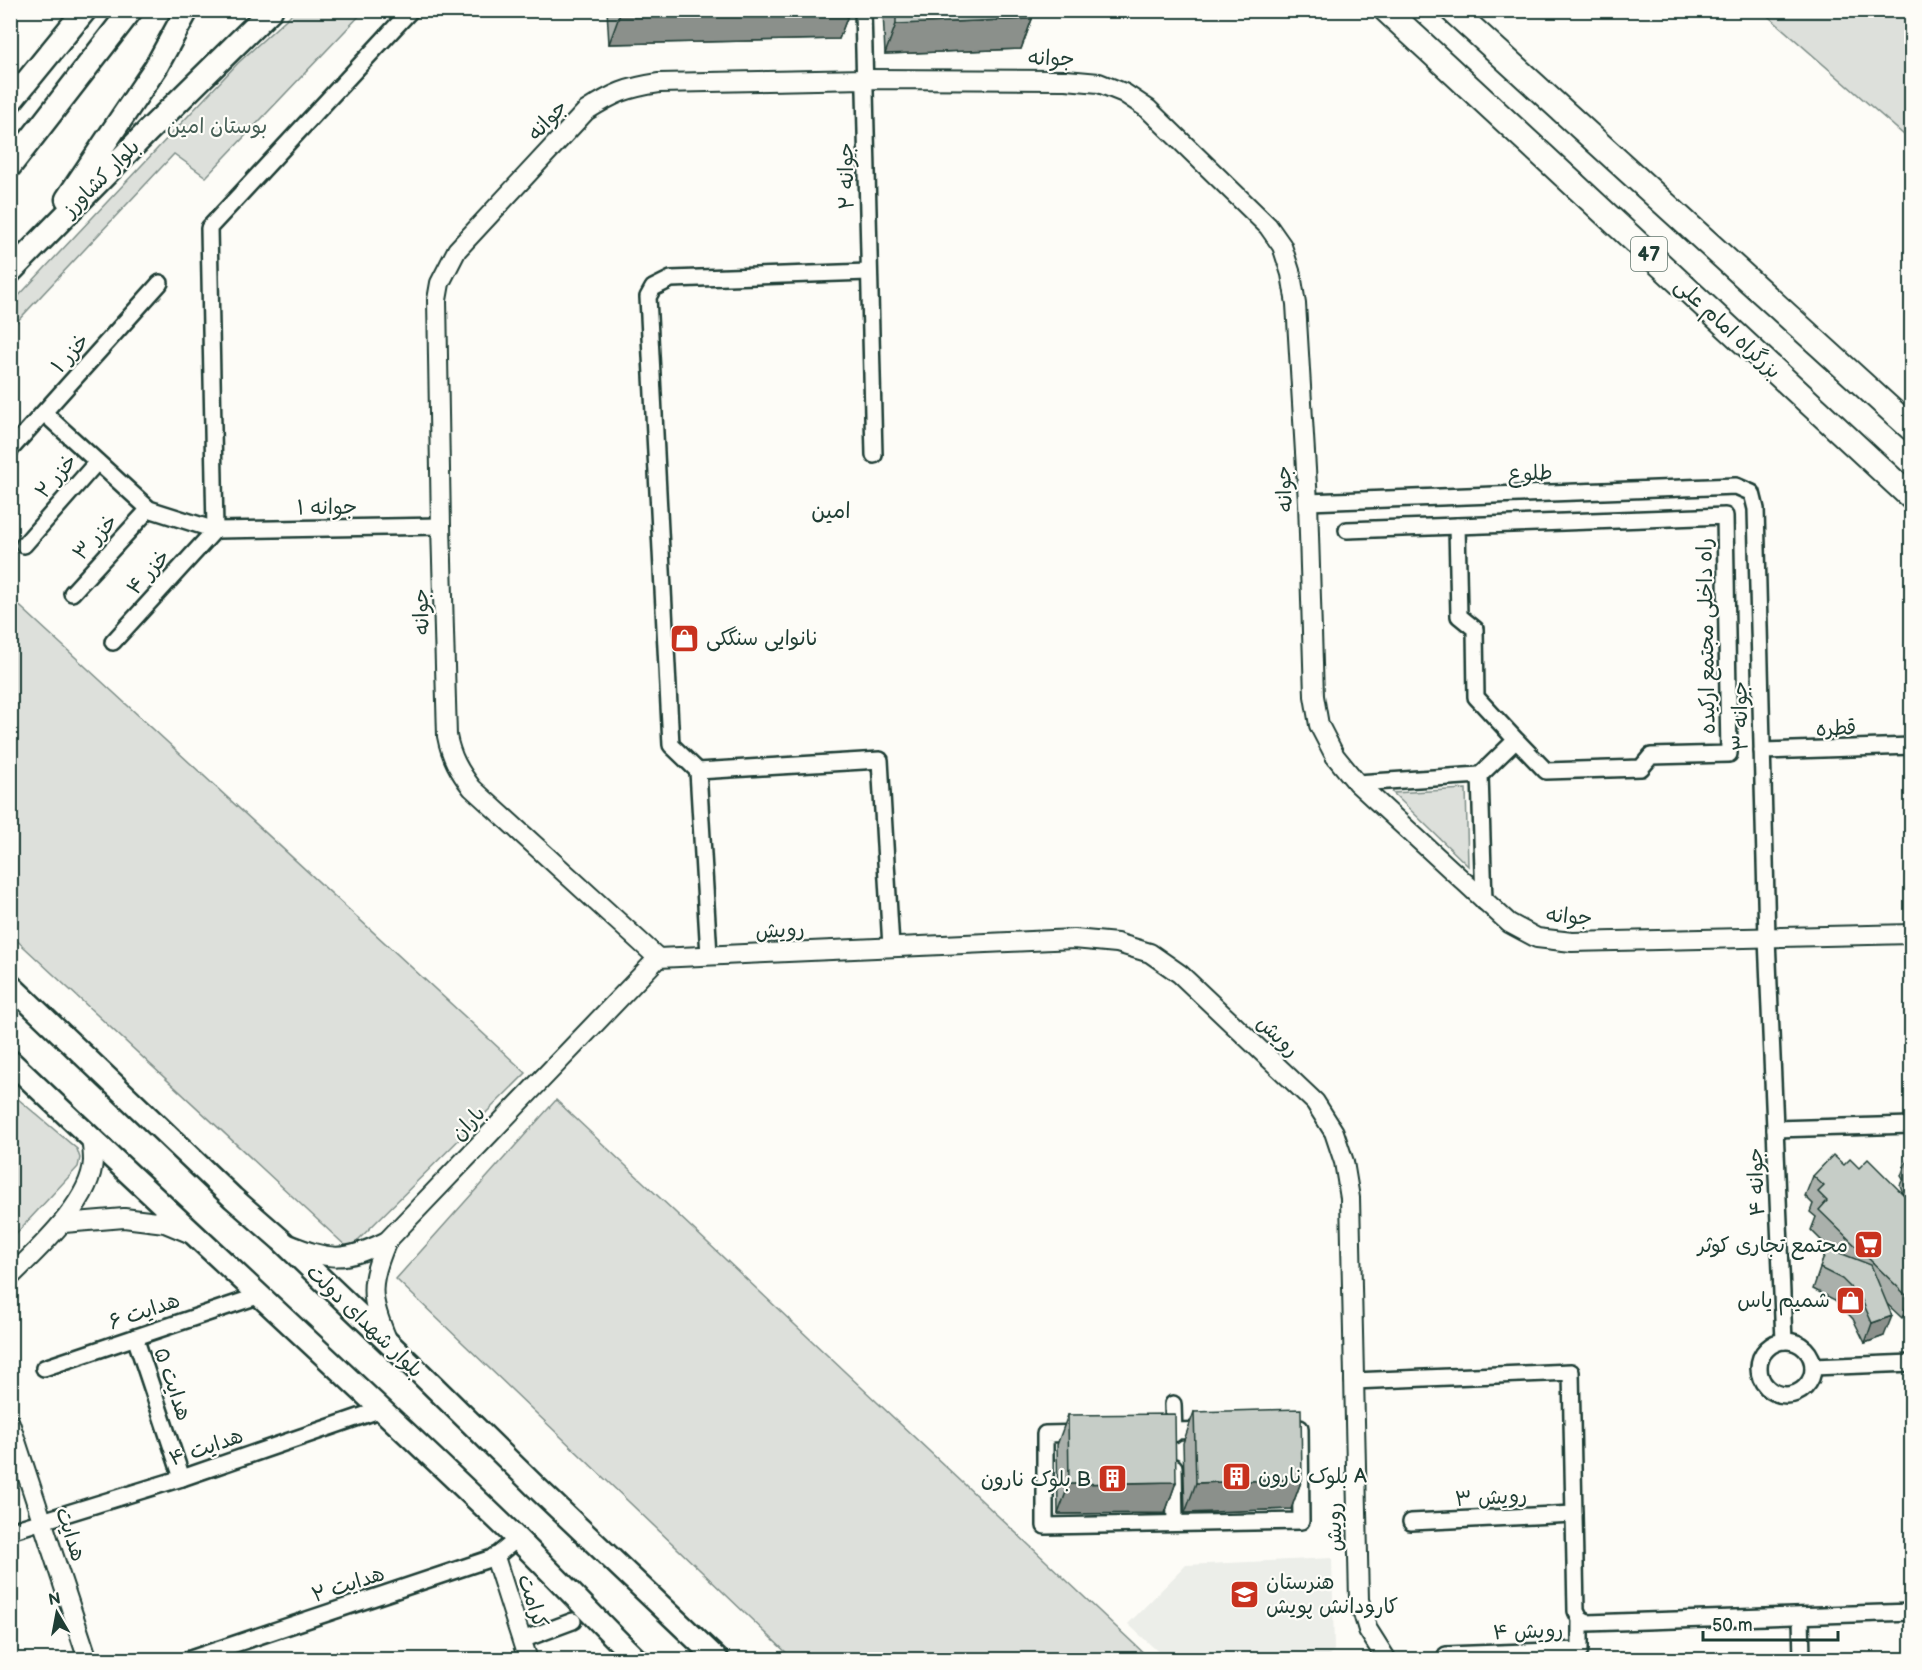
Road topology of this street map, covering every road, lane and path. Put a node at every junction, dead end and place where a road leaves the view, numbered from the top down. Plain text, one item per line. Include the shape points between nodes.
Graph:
1 (85, 10) edge
2 (131, 10) edge
3 (187, 10) edge
4 (271, 10) edge
5 (411, 10) edge
6 (863, 10) edge
7 (1386, 10) edge
8 (1452, 10) edge
9 (865, 79) junction
10 (10, 102) edge
11 (10, 166) edge
12 (34, 247) junction
13 (10, 272) edge
14 (868, 272) junction
15 (160, 283) dead end
16 (44, 413) junction
17 (1911, 429) edge
18 (10, 450) edge
19 (874, 455) dead end
20 (97, 462) junction
21 (1752, 493) joint
22 (1911, 498) edge
23 (1308, 502) junction
24 (149, 509) junction
25 (441, 526) junction
26 (1457, 526) junction
27 (215, 530) junction
28 (1347, 530) dead end
29 (24, 545) dead end
30 (72, 592) dead end
31 (113, 642) dead end
32 (1516, 740) junction
33 (1911, 746) edge
34 (1762, 751) junction
35 (698, 771) junction
36 (1480, 775) junction
37 (1357, 783) junction
38 (1484, 902) junction
39 (1911, 934) edge
40 (1767, 938) junction
41 (891, 947) junction
42 (709, 955) junction
43 (658, 958) junction
44 (10, 985) edge
45 (10, 1061) edge
46 (1911, 1125) edge
47 (1775, 1129) junction
48 (91, 1138) junction
49 (64, 1223) junction
50 (198, 1236) junction
51 (281, 1240) junction
52 (387, 1240) junction
53 (10, 1277) edge
54 (258, 1296) junction
55 (135, 1337) junction
56 (1784, 1341) junction
57 (389, 1344) junction
58 (1911, 1363) edge
59 (1813, 1367) junction
60 (44, 1368) dead end
61 (1353, 1381) junction
62 (1173, 1404) dead end
63 (382, 1409) junction
64 (10, 1424) edge
65 (1174, 1443) junction
66 (182, 1478) junction
67 (1574, 1514) junction
68 (43, 1522) junction
69 (1411, 1522) dead end
70 (1175, 1523) junction
71 (10, 1531) edge
72 (517, 1539) junction
73 (495, 1557) junction
74 (1911, 1612) edge
75 (1801, 1616) junction
76 (1580, 1619) junction
77 (573, 1621) dead end
78 (522, 1640) junction
79 (1446, 1655) dead end
80 (88, 1659) edge
81 (187, 1659) edge
82 (528, 1659) edge
83 (637, 1659) edge
84 (718, 1659) edge
85 (1387, 1659) edge
86 (1802, 1659) edge

1 - 10 main road
2 - 11 main road
3 - 12 main road via 156,67
4 - 12 main road, بلوار کشاورز
5 - 27 street via 209,228
6 - 9 street, جوانه ۲
7 - 22 highway, بزرگراه امام علی / 47
8 - 17 highway, 47
9 - 14 street, جوانه ۲
9 - 23 street, جوانه via 1099,83 1148,109 1268,226 1282,246 1296,304
9 - 25 street, جوانه via 659,83 630,87 586,111 458,250 440,283 437,300
12 - 13 main road, بلوار کشاورز
14 - 19 street, جوانه ۲
14 - 35 street via 671,279 653,288 648,297 671,745
15 - 16 street, خزر ۱
16 - 18 street, خزر ۱
16 - 20 street
20 - 24 street
20 - 29 street, خزر ۲
21 - 23 street, طلوع via 1736,486
21 - 34 street, جوانه ۳ via 1756,508
23 - 37 street, جوانه via 1314,696 1319,725 1335,756
24 - 27 street, جوانه ۱
24 - 30 street, خزر ۳
25 - 27 street, جوانه ۱
25 - 43 street, جوانه via 447,736 460,773
26 - 28 street, راه داخلی مجتمع ارکیده
26 - 32 street, راه داخلی مجتمع ارکیده via 1459,616 1474,629 1476,697
26 - 32 street, راه داخلی مجتمع ارکیده via 1725,516 1729,754 1651,756 1641,768 1546,771
27 - 31 street, خزر ۴
32 - 36 street
33 - 34 street, قطره
34 - 40 street, جوانه ۳
35 - 41 street via 880,760
35 - 42 street
36 - 37 street
36 - 38 street
37 - 38 street, جوانه
38 - 40 street, جوانه via 1509,923 1537,938 1572,942
39 - 40 street, جوانه
40 - 47 street, جوانه ۴
41 - 42 street, رویش
41 - 61 street, رویش via 1074,939 1117,943 1150,953 1180,974 1315,1102 1334,1132 1350,1198
42 - 43 street, رویش
43 - 52 street, باران
44 - 51 main road, بلوار شهدای دولت
45 - 48 main road
46 - 47 street, جوانه ۴
47 - 56 street, جوانه ۴
48 - 49 street via 93,1162 87,1182
48 - 50 main road
49 - 50 street via 124,1218 165,1223
49 - 53 street
50 - 54 main road
51 - 52 street via 315,1254 340,1257 360,1254
51 - 57 main road, بلوار شهدای دولت
52 - 57 street, باران via 372,1288 375,1312
54 - 55 street, هدایت ۶
54 - 63 main road
55 - 60 street, هدایت ۶
55 - 66 street, هدایت ۵
56 - 59 street via 1807,1351
56 - 59 street via 1770,1347 1761,1359 1760,1375 1770,1389 1786,1395 1802,1390
57 - 84 main road, بلوار شهدای دولت
58 - 59 street
61 - 67 street via 1571,1372
61 - 85 street, رویش via 1359,1600 1368,1630
62 - 65 street
63 - 66 street, هدایت ۴
63 - 72 main road
64 - 68 street, هدایت
65 - 70 street
65 - 70 street via 1300,1428 1301,1521
65 - 70 street via 1045,1434 1045,1526
66 - 68 street, هدایت ۴
67 - 69 street, رویش ۳
67 - 76 street via 1576,1611
68 - 71 street, هدایت ۴
68 - 80 street, هدایت
72 - 73 street, هدایت ۲
72 - 83 main road
73 - 78 street, کرامت
73 - 81 street, هدایت ۲
74 - 75 street
75 - 76 street via 1587,1623
75 - 86 street
76 - 79 street, رویش ۴ via 1580,1650
77 - 78 street
78 - 82 street, کرامت

